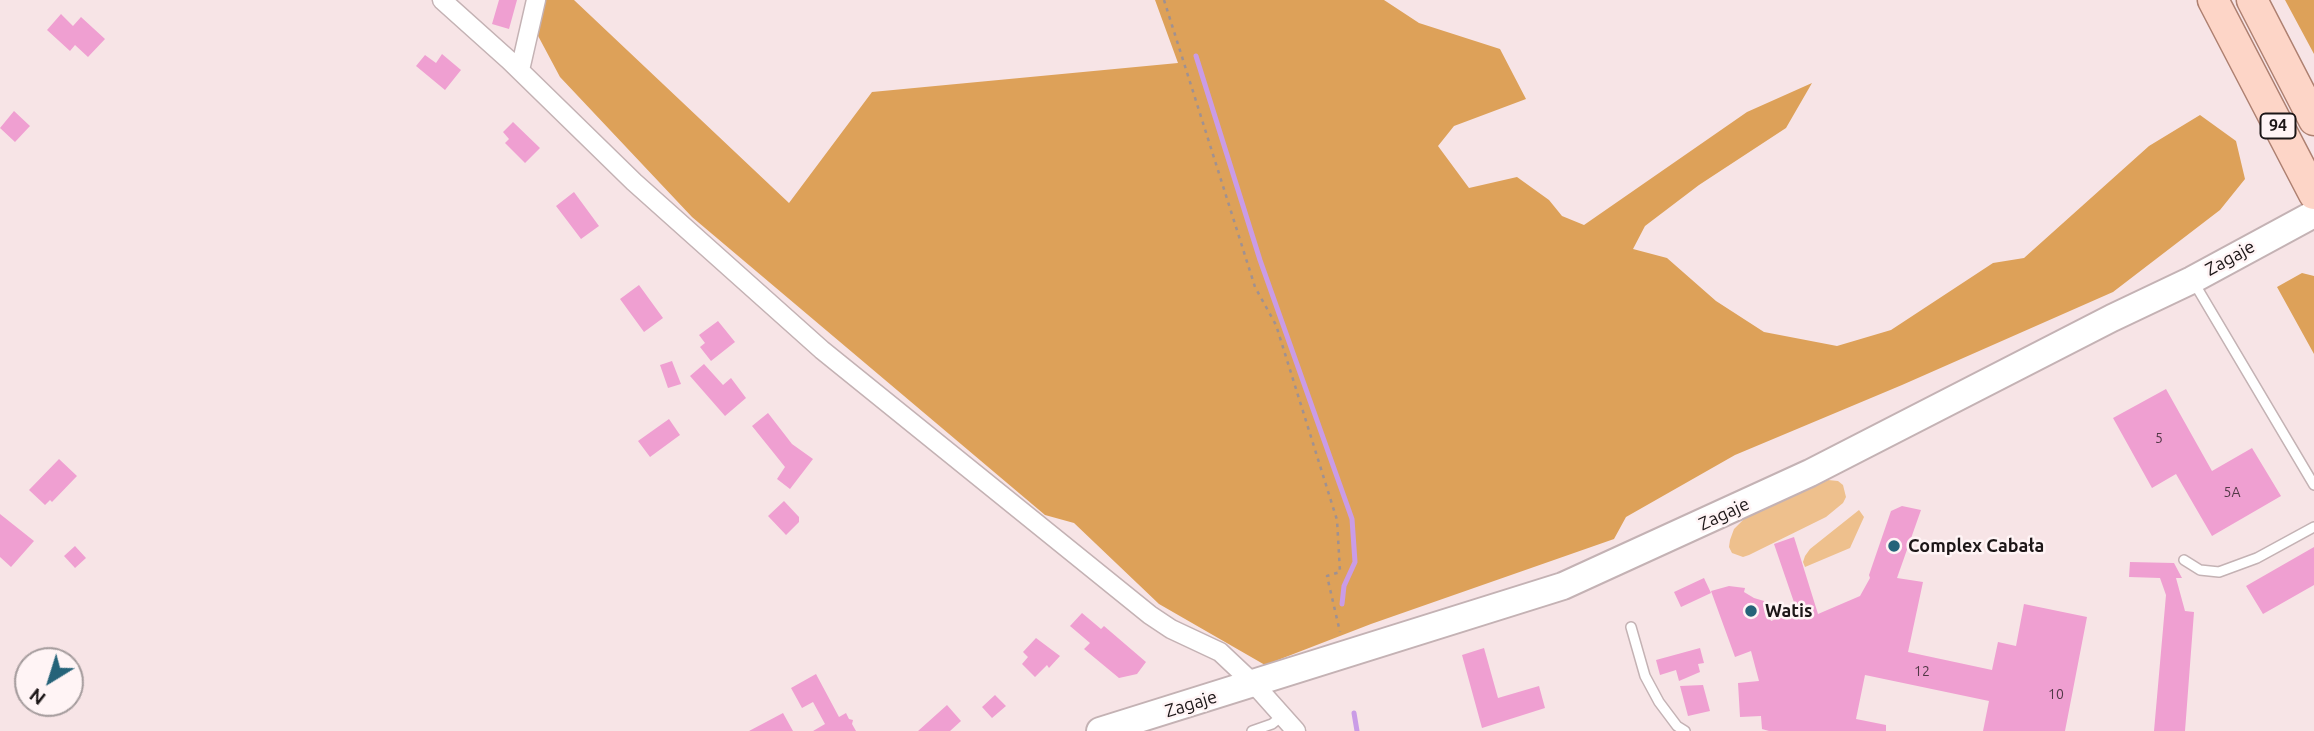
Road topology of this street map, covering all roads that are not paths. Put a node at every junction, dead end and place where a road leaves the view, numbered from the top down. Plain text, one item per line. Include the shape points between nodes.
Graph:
1 (442, 0) edge
2 (536, 0) edge
3 (2213, 0) edge
4 (2252, 0) edge
5 (520, 70) junction
6 (2314, 120) edge
7 (2314, 194) edge
8 (2314, 214) edge
9 (2192, 280) junction
10 (2314, 485) edge
11 (2314, 527) edge
12 (2184, 560) dead end
13 (1631, 627) dead end
14 (1254, 684) junction
15 (1282, 716) junction
16 (1100, 731) edge
17 (1252, 731) edge
18 (1296, 731) edge
19 (1685, 731) edge

1 - 5 street
2 - 5 street
3 - 7 main road, 94
4 - 6 main road, 94
5 - 14 street via 634,182 822,350 1150,615 1220,652
8 - 9 main road, Zagaje
9 - 10 lane
9 - 14 main road, Zagaje via 1810,474 1575,580
11 - 12 lane via 2257,558 2218,572 2200,570
13 - 19 lane via 1659,702
14 - 15 street
14 - 16 main road, Zagaje
15 - 17 lane
15 - 18 street

